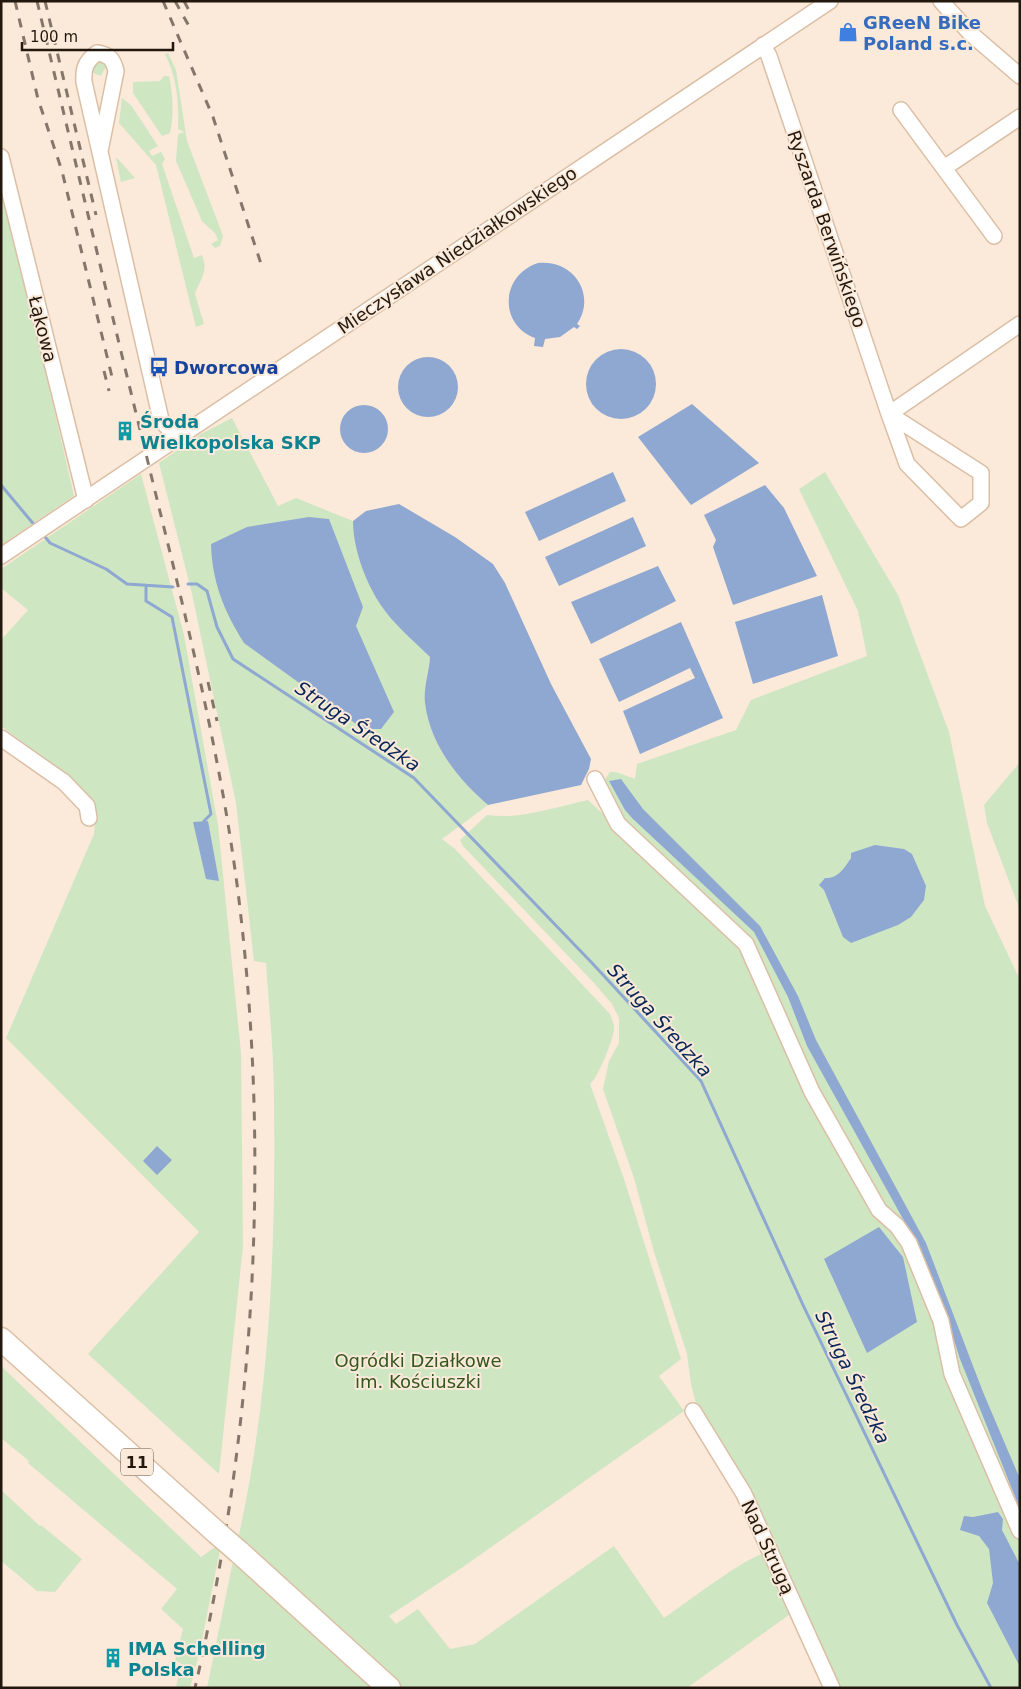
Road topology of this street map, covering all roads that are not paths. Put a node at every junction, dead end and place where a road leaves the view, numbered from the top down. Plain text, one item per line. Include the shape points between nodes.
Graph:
1 (830, 1) edge
2 (940, 1) edge
3 (763, 45) junction
4 (1020, 76) edge
5 (901, 110) dead end
6 (1020, 117) edge
7 (100, 151) junction
8 (1, 157) edge
9 (944, 168) junction
10 (994, 236) dead end
11 (1020, 324) edge
12 (889, 414) junction
13 (178, 439) junction
14 (80, 504) junction
15 (1, 556) edge
16 (1, 738) edge
17 (595, 779) dead end
18 (89, 818) dead end
19 (1, 1339) edge
20 (693, 1411) dead end
21 (1020, 1531) edge
22 (390, 1688) edge
23 (832, 1688) edge

1 - 3 street, Mieczysława Niedziałkowskiego
2 - 4 street via 970,33
3 - 12 street, Ryszarda Berwińskiego
3 - 13 street, Mieczysława Niedziałkowskiego
5 - 9 street
6 - 9 street
7 - 7 street via 116,71 107,54 97,53 88,59 83,70
7 - 13 street via 161,420
8 - 14 street, Łąkowa
9 - 10 street
11 - 12 street
12 - 12 street, Ryszarda Berwińskiego via 908,464 962,519 981,503 981,473
13 - 14 street, Mieczysława Niedziałkowskiego
14 - 15 street, Mieczysława Niedziałkowskiego
16 - 18 street via 64,782 87,806
17 - 21 street via 618,824 746,944 812,1092 879,1210 897,1226 909,1243 940,1321 952,1374
19 - 22 highway, 11, bridge
20 - 23 street, Nad Strugą via 744,1494

